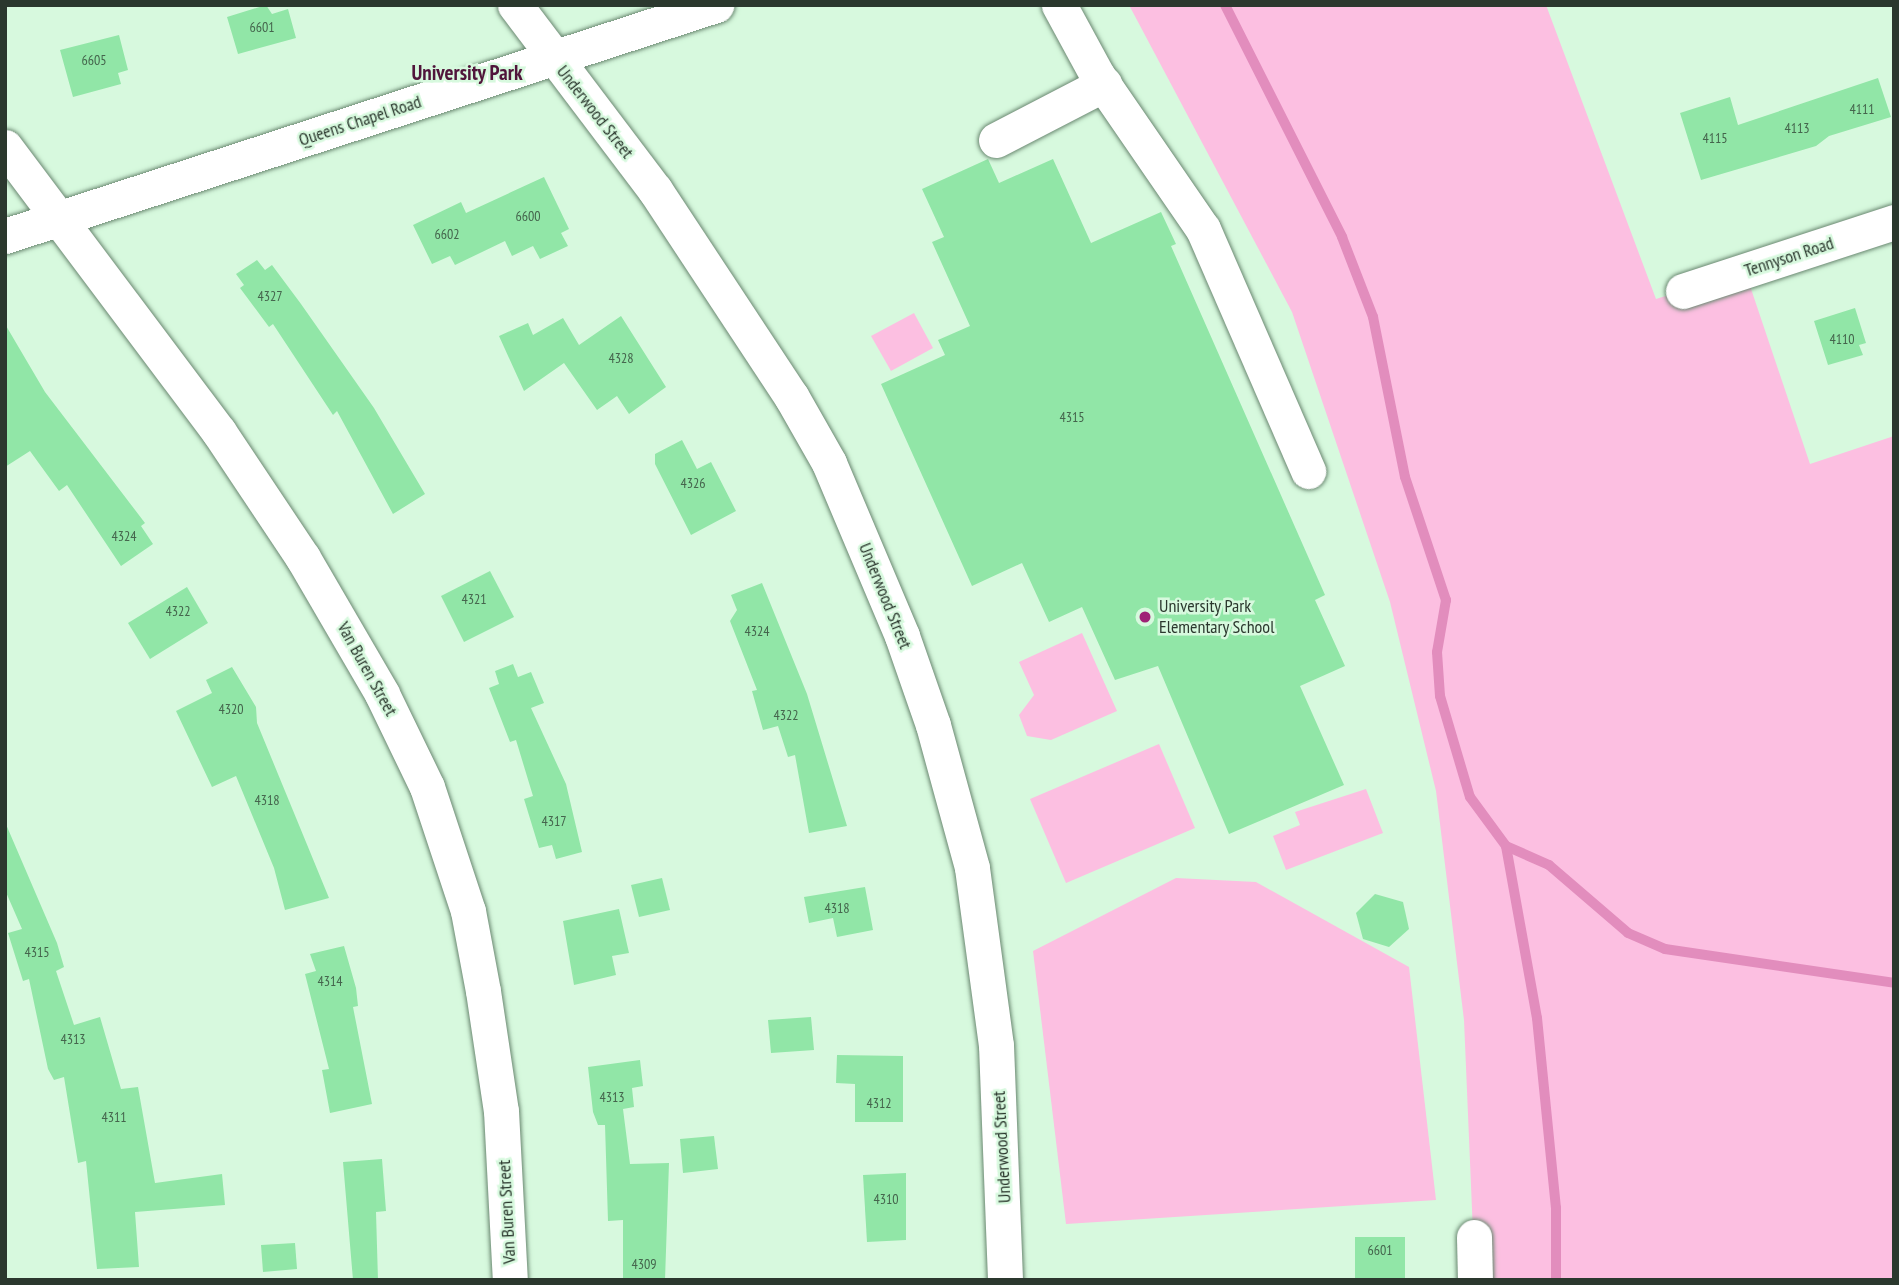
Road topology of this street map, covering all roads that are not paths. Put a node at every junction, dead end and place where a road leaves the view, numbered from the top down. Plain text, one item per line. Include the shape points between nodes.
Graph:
1 (515, 5) edge
2 (716, 5) edge
3 (1059, 5) edge
4 (553, 58) junction
5 (1104, 84) junction
6 (996, 140) dead end
7 (5, 148) edge
8 (57, 219) junction
9 (1894, 222) edge
10 (5, 236) edge
11 (1683, 291) dead end
12 (1308, 471) dead end
13 (1474, 1237) dead end
14 (510, 1280) edge
15 (1005, 1280) edge
16 (1475, 1280) edge

1 - 4 street, Underwood Street
2 - 4 street, Queens Chapel Road
3 - 5 street
4 - 8 street, Queens Chapel Road
4 - 15 street, Underwood Street via 655,190 791,396 829,463 902,636 933,725 972,868 996,1045
5 - 6 street
5 - 12 street via 1203,229
7 - 8 street, Van Buren Street
8 - 10 street, Queens Chapel Road
8 - 14 street, Van Buren Street via 219,432 303,558 382,694 427,787 468,911 483,991 501,1111
9 - 11 street, Tennyson Road
13 - 16 street

